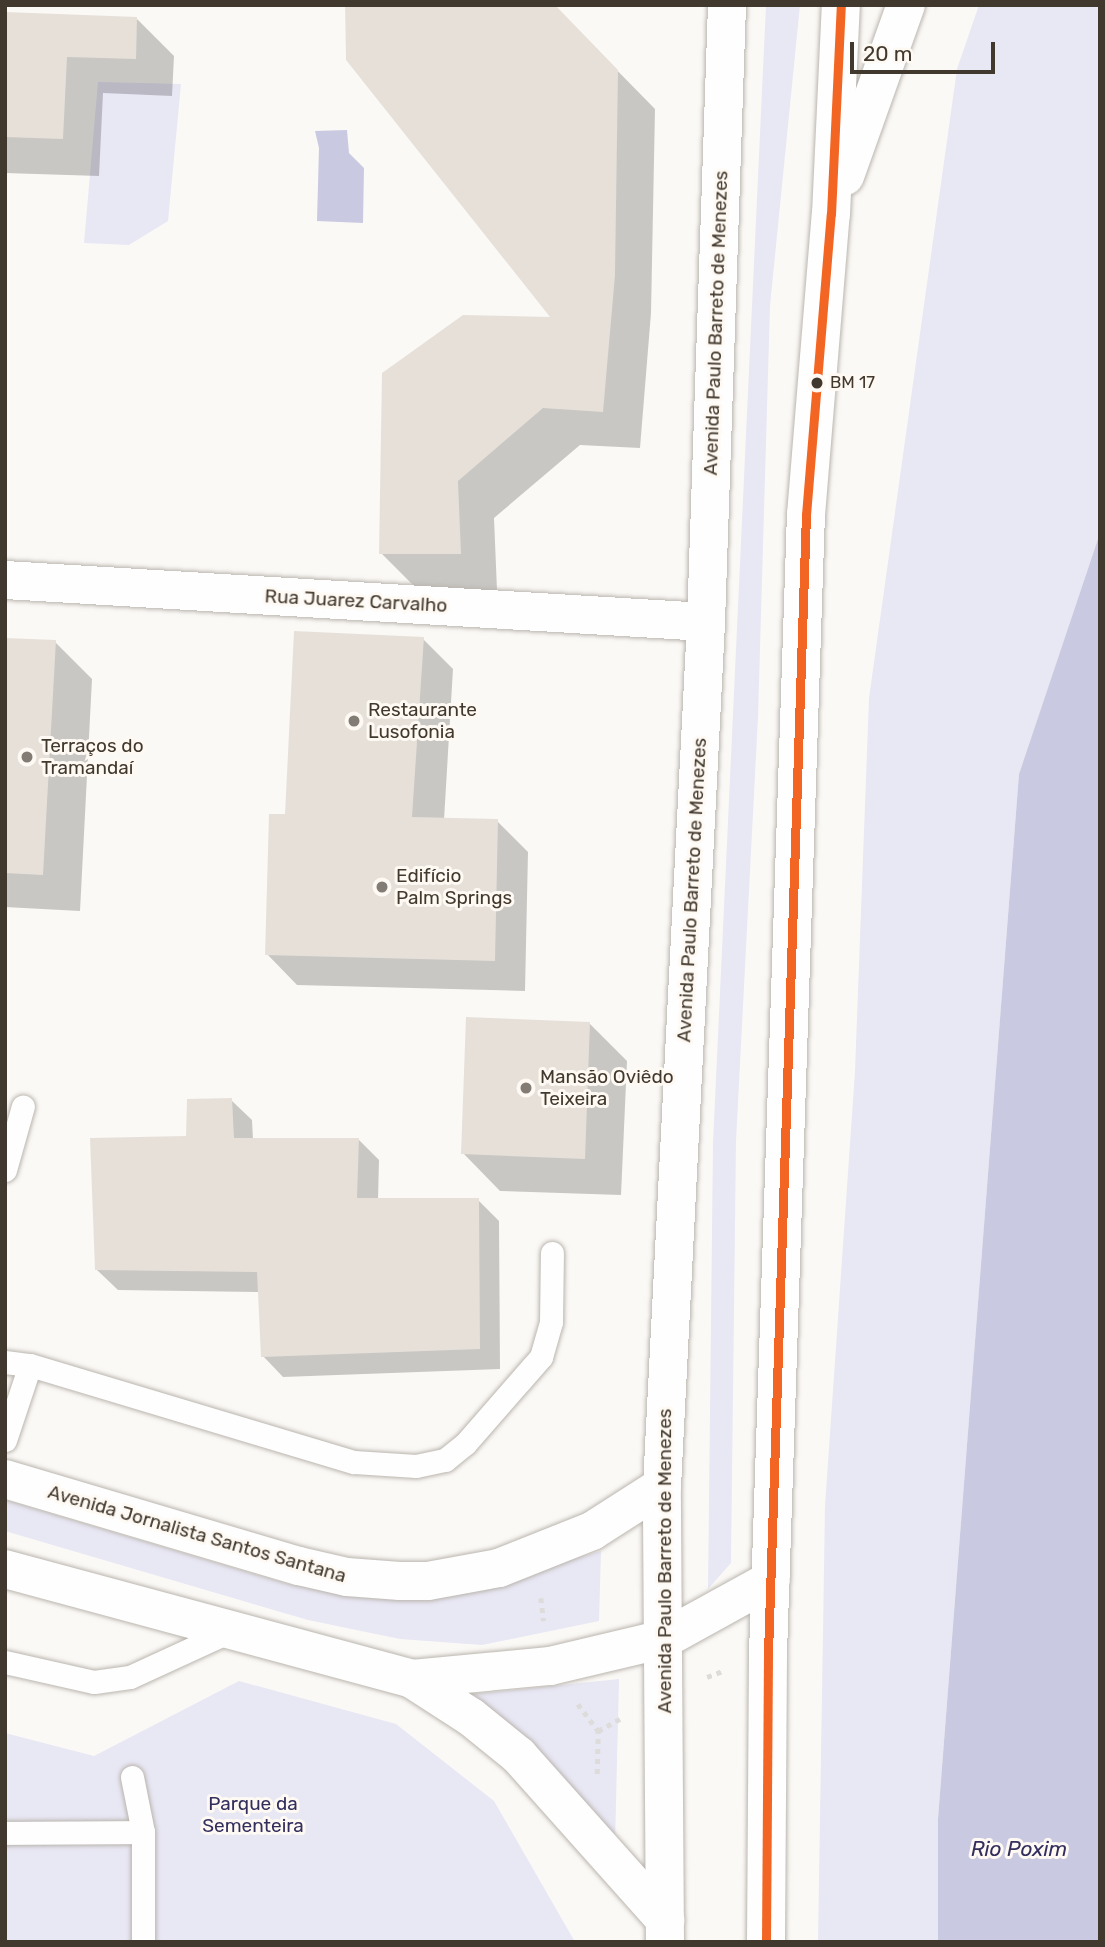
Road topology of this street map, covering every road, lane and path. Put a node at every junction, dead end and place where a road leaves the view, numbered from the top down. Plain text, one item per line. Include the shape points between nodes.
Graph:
1 (727, 5) edge
2 (841, 5) edge
3 (906, 5) edge
4 (831, 214) junction
5 (5, 580) edge
6 (706, 622) junction
7 (23, 1106) dead end
8 (5, 1170) edge
9 (552, 1253) dead end
10 (5, 1362) edge
11 (30, 1365) junction
12 (5, 1440) edge
13 (5, 1479) edge
14 (662, 1486) junction
15 (5, 1569) edge
16 (771, 1580) junction
17 (232, 1630) junction
18 (664, 1639) junction
19 (5, 1662) edge
20 (412, 1679) junction
21 (132, 1777) dead end
22 (143, 1832) junction
23 (5, 1833) edge
24 (665, 1931) edge
25 (143, 1942) edge
26 (766, 1942) edge

1 - 6 main road, Avenida Paulo Barreto de Menezes
2 - 4 main road
3 - 4 main road
4 - 16 main road via 806,515
5 - 6 main road, Rua Juarez Carvalho
6 - 14 main road, Avenida Paulo Barreto de Menezes
7 - 8 lane
9 - 11 lane via 551,1322 541,1357 465,1444 445,1460 416,1466 354,1462
10 - 11 lane
11 - 12 lane
13 - 14 main road, Avenida Jornalista Santos Santana via 299,1566 347,1577 400,1581 428,1581 499,1568 592,1531
14 - 18 main road, Avenida Paulo Barreto de Menezes
15 - 17 main road
16 - 18 main road
16 - 26 main road
17 - 19 lane via 130,1678 94,1682
17 - 20 main road
18 - 20 main road via 550,1666
18 - 24 main road, Avenida Paulo Barreto de Menezes
20 - 24 main road via 471,1717 519,1756
21 - 22 lane
22 - 23 lane
22 - 25 lane

